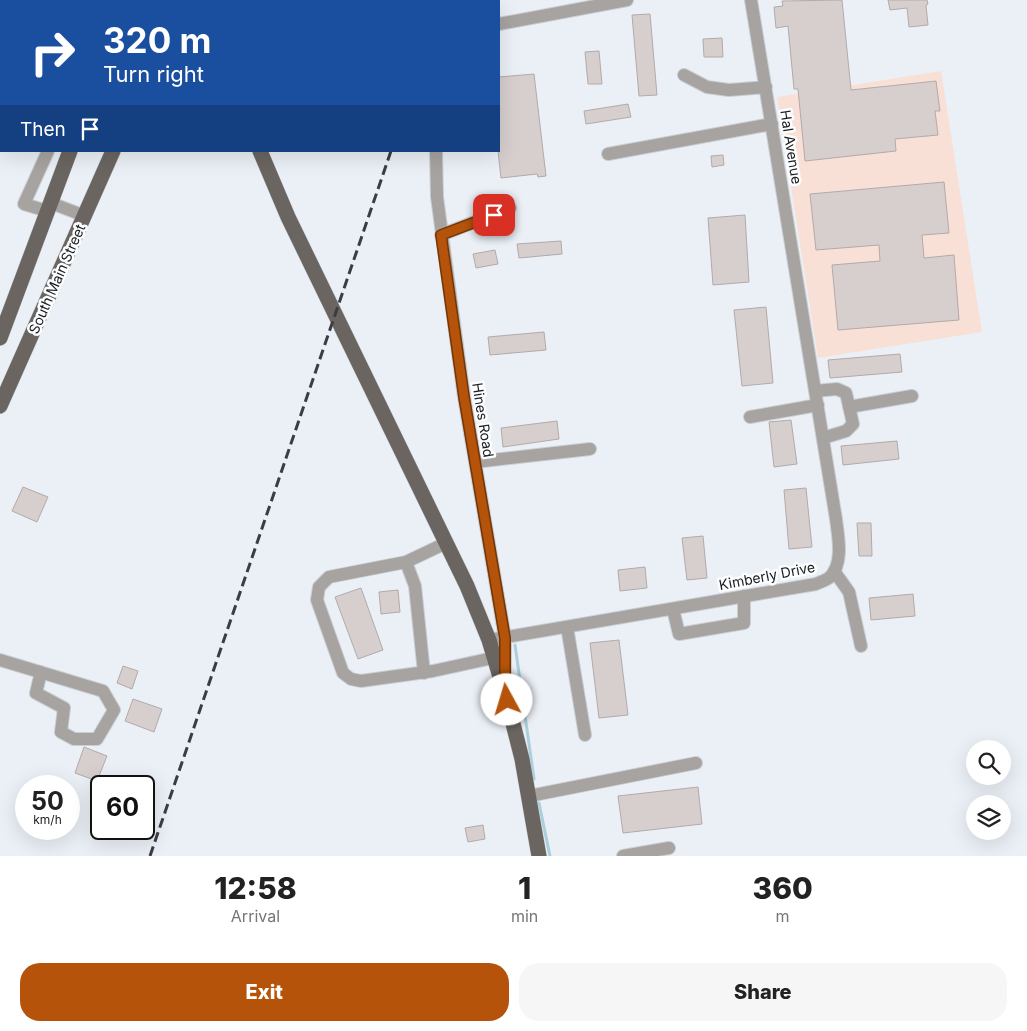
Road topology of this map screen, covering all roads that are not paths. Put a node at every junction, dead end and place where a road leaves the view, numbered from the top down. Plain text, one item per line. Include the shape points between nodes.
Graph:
1 (627, 0) edge
2 (752, 0) edge
3 (500, 24) edge
4 (684, 75) dead end
5 (766, 87) junction
6 (772, 124) junction
7 (48, 152) edge
8 (70, 152) edge
9 (113, 152) edge
10 (121, 152) edge
11 (253, 152) edge
12 (260, 152) edge
13 (436, 152) edge
14 (608, 154) dead end
15 (103, 175) junction
16 (49, 207) junction
17 (510, 208) dead end
18 (85, 216) junction
19 (288, 217) junction
20 (441, 235) junction
21 (801, 299) joint
22 (0, 338) edge
23 (815, 391) junction
24 (912, 396) dead end
25 (0, 406) edge
26 (818, 406) junction
27 (849, 406) junction
28 (750, 417) dead end
29 (823, 438) junction
30 (590, 449) dead end
31 (475, 462) junction
32 (446, 543) junction
33 (406, 562) junction
34 (834, 571) junction
35 (744, 596) junction
36 (673, 609) junction
37 (567, 627) junction
38 (505, 638) junction
39 (489, 640) junction
40 (861, 646) dead end
41 (499, 656) junction
42 (0, 660) edge
43 (41, 672) junction
44 (424, 673) junction
45 (585, 735) dead end
46 (696, 763) dead end
47 (529, 796) junction
48 (669, 848) dead end
49 (539, 856) edge
50 (623, 856) edge

1 - 3 street
2 - 5 street, Hal Avenue
4 - 5 street via 707,87 729,90
5 - 6 street, Hal Avenue
6 - 14 street
6 - 21 street, Hal Avenue
7 - 16 street via 24,204
8 - 16 main road
9 - 15 main road, South Main Street
10 - 15 main road
11 - 19 main road
12 - 19 main road
13 - 20 street, Hines Road
15 - 18 main road, South Main Street
16 - 18 street
16 - 22 main road
17 - 20 street
18 - 25 main road, South Main Street
19 - 32 main road
20 - 31 street, Hines Road
21 - 23 street, Kimberly Drive
23 - 26 street, Kimberly Drive
23 - 27 street via 837,389 846,393
24 - 27 street
26 - 28 street
26 - 29 street, Kimberly Drive
27 - 29 street via 853,424 846,432
29 - 34 street, Kimberly Drive via 839,549
30 - 31 street
31 - 38 street, Hines Road
32 - 33 street
32 - 39 main road
33 - 44 street via 415,586
33 - 44 street via 329,577 319,587 317,600 343,673 361,681
34 - 35 street, Kimberly Drive via 829,578 816,584
34 - 40 street via 849,592
35 - 36 street, Kimberly Drive
35 - 36 street via 744,622 698,631 679,634
36 - 37 street, Kimberly Drive
37 - 38 street, Kimberly Drive
37 - 45 street
38 - 39 street, Kimberly Drive
38 - 41 street, Hines Road
39 - 41 main road
41 - 44 street
41 - 47 main road
42 - 43 street
43 - 43 street via 103,691 114,710 97,739 74,739 61,732 64,708 36,693
46 - 47 street
47 - 49 main road
48 - 50 street

